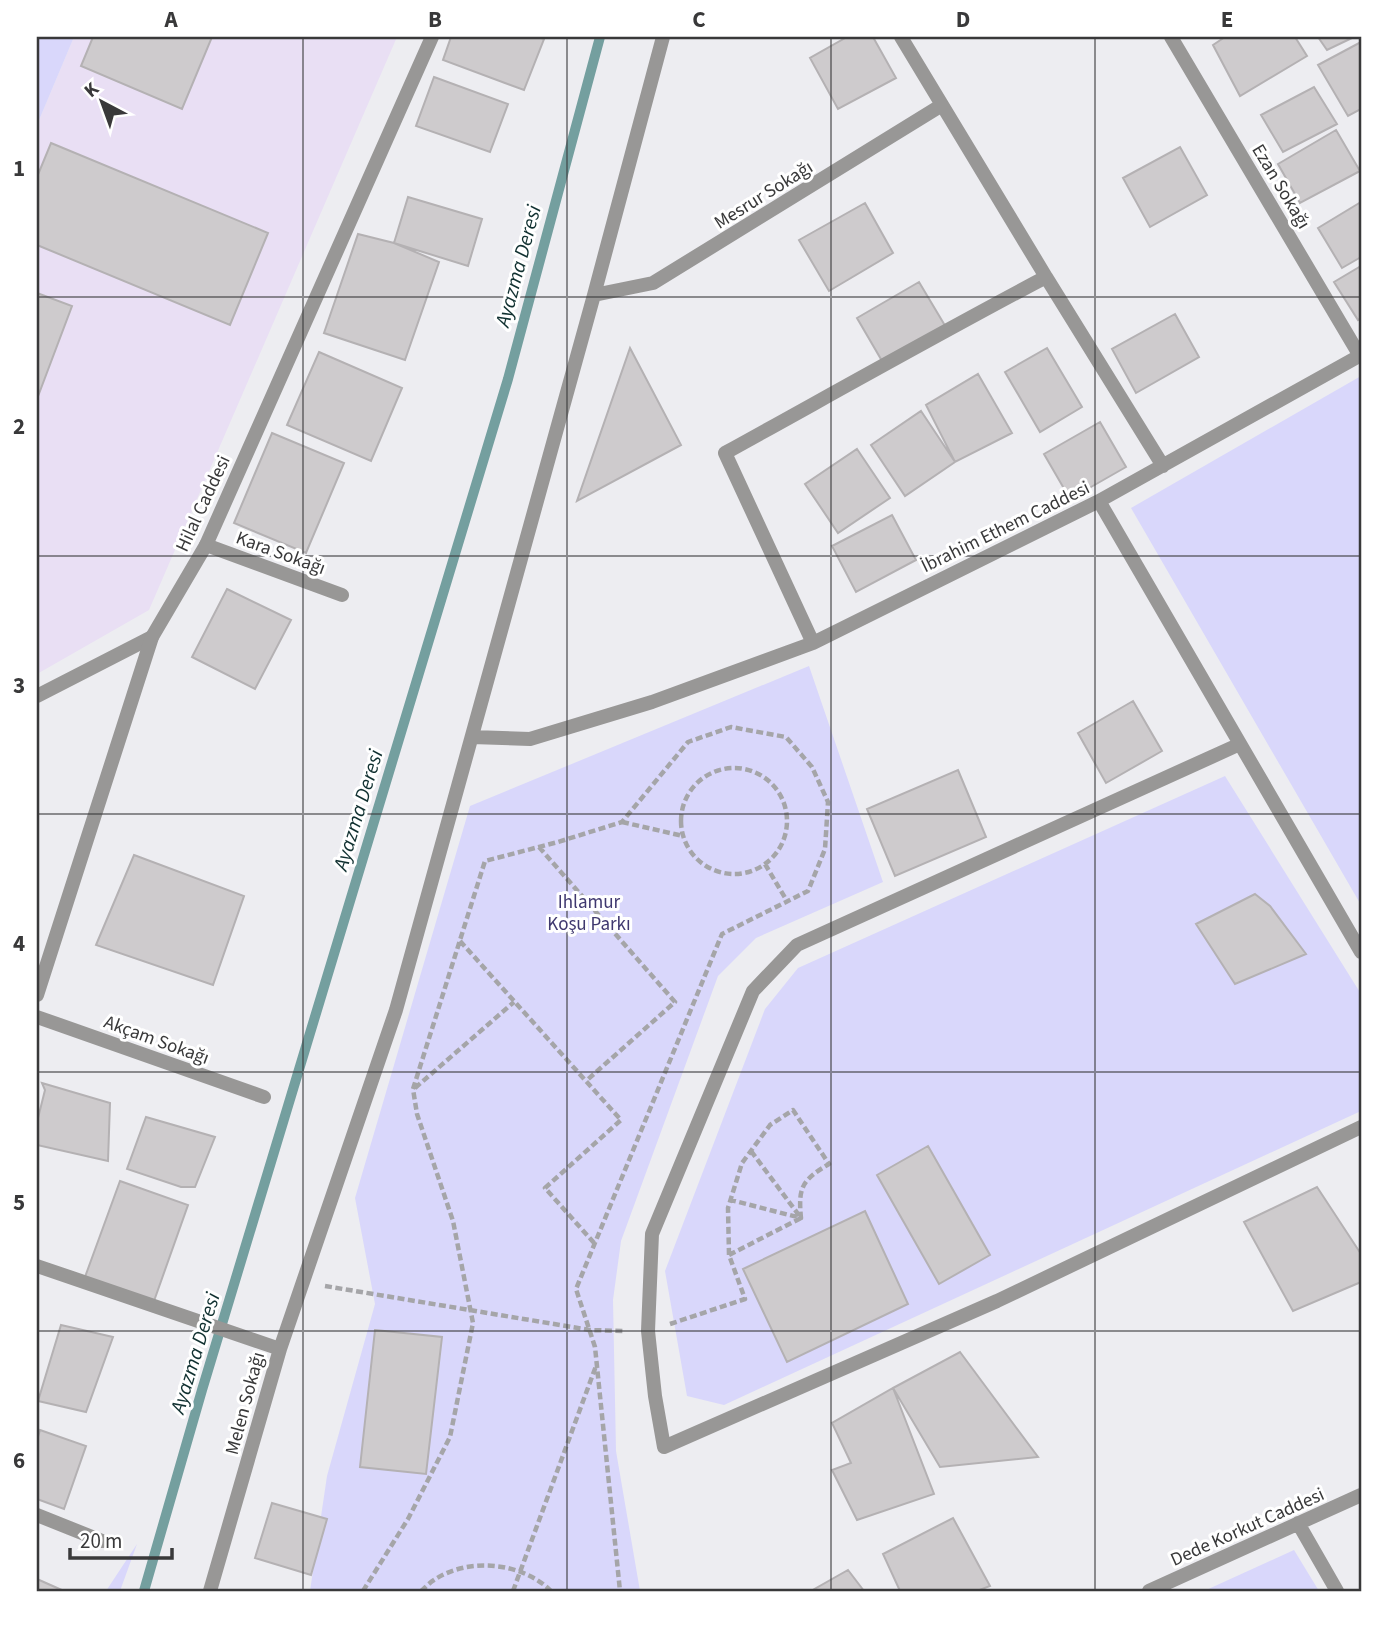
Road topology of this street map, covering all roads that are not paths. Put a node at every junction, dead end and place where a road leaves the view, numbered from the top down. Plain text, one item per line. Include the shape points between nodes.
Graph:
1 (432, 37) edge
2 (663, 37) edge
3 (901, 37) edge
4 (1171, 37) edge
5 (942, 105) junction
6 (1046, 277) junction
7 (594, 295) junction
8 (1361, 356) edge
9 (1163, 466) junction
10 (1100, 501) junction
11 (206, 545) junction
12 (342, 595) dead end
13 (152, 637) junction
14 (813, 643) junction
15 (37, 696) edge
16 (472, 737) junction
17 (1240, 744) junction
18 (1361, 952) edge
19 (37, 995) edge
20 (37, 1017) edge
21 (264, 1097) dead end
22 (1361, 1127) edge
23 (37, 1266) edge
24 (280, 1349) junction
25 (1361, 1495) edge
26 (37, 1515) edge
27 (1298, 1524) junction
28 (102, 1541) dead end
29 (209, 1591) edge
30 (1149, 1591) edge
31 (1337, 1591) edge

1 - 11 street, Hilal Caddesi
2 - 7 street
3 - 5 street
4 - 8 street, Ezan Sokağı
5 - 6 street
5 - 7 street, Mesrur Sokağı via 653,283
6 - 9 street
6 - 14 street via 725,453
7 - 16 street
8 - 9 street, İbrahim Ethem Caddesi
9 - 10 street, İbrahim Ethem Caddesi
10 - 14 street, İbrahim Ethem Caddesi
10 - 17 street
11 - 12 street, Kara Sokağı
11 - 13 street, Hilal Caddesi
13 - 15 street
13 - 19 street, Hilal Caddesi
14 - 16 street, İbrahim Ethem Caddesi via 652,702 530,739
16 - 24 street via 396,1010
17 - 18 street
17 - 22 street via 797,945 752,991 652,1234 648,1331 664,1447 997,1301
20 - 21 street, Akçam Sokağı
23 - 24 street, Melen Sokağı
24 - 29 street, Melen Sokağı
25 - 27 street, Dede Korkut Caddesi
26 - 28 street
27 - 30 street, Dede Korkut Caddesi
27 - 31 street

